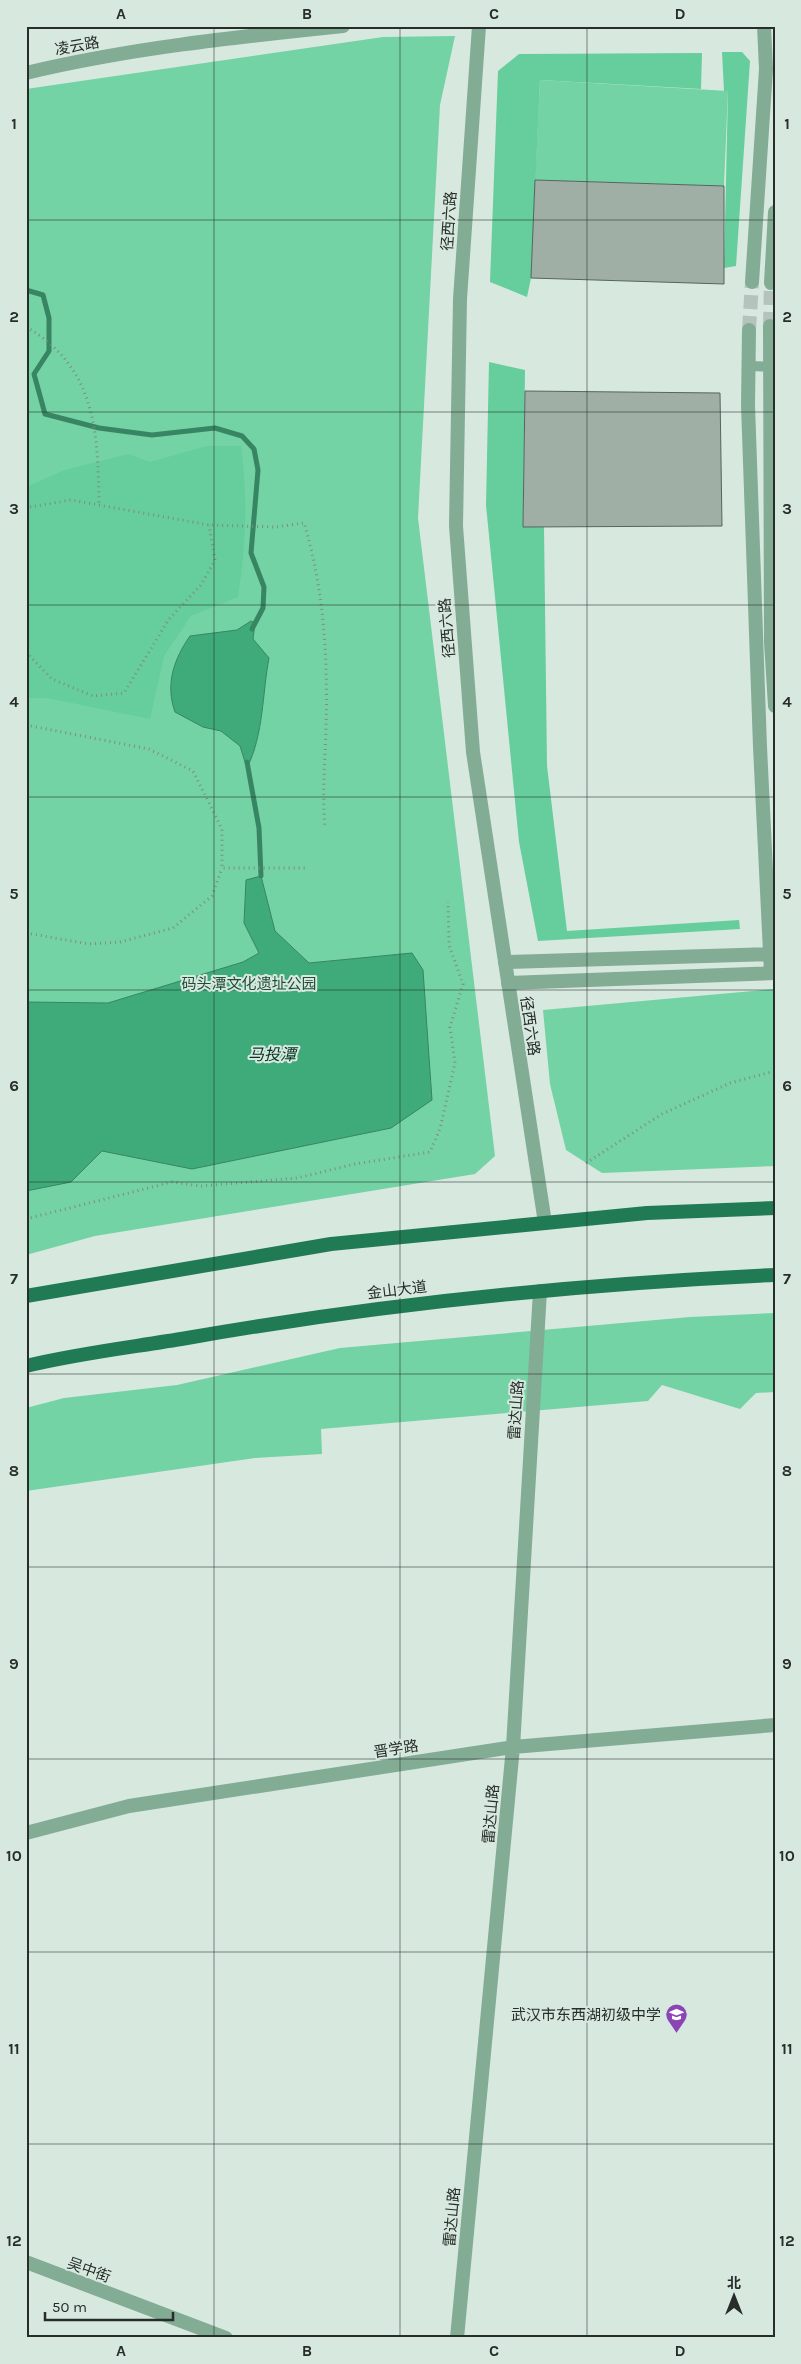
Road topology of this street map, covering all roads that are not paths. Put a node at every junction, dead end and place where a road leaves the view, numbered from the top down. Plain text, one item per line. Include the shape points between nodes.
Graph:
1 (343, 26) edge
2 (479, 26) edge
3 (764, 26) edge
4 (26, 73) edge
5 (775, 212) edge
6 (752, 282) tunnel mouth
7 (771, 283) dead end
8 (770, 326) dead end
9 (749, 330) tunnel mouth
10 (749, 366) junction
11 (772, 366) edge
12 (775, 706) edge
13 (772, 954) edge
14 (505, 962) junction
15 (773, 973) edge
16 (508, 982) junction
17 (775, 1208) edge
18 (545, 1223) junction
19 (775, 1275) edge
20 (540, 1291) junction
21 (26, 1296) edge
22 (26, 1366) edge
23 (775, 1725) edge
24 (513, 1748) junction
25 (26, 1833) edge
26 (26, 2262) edge
27 (226, 2338) edge
28 (457, 2338) edge

1 - 4 street, 凌云路 via 177,45
2 - 14 street, 径西六路 via 460,299 456,526 473,752
3 - 6 street via 766,68
5 - 7 street
8 - 11 street
9 - 10 street
10 - 11 lane
10 - 13 street via 748,405
11 - 12 street
13 - 14 street
13 - 15 street
14 - 16 street, 径西六路
15 - 16 street
16 - 18 street, 径西六路
17 - 18 main road via 647,1213
18 - 21 main road via 332,1244
19 - 20 main road, 金山大道
20 - 22 main road, 金山大道 via 296,1319
20 - 24 street, 雷达山路
23 - 24 street, 晋学路
24 - 25 street, 晋学路 via 129,1806
24 - 28 street, 雷达山路
26 - 27 street, 吴中街

